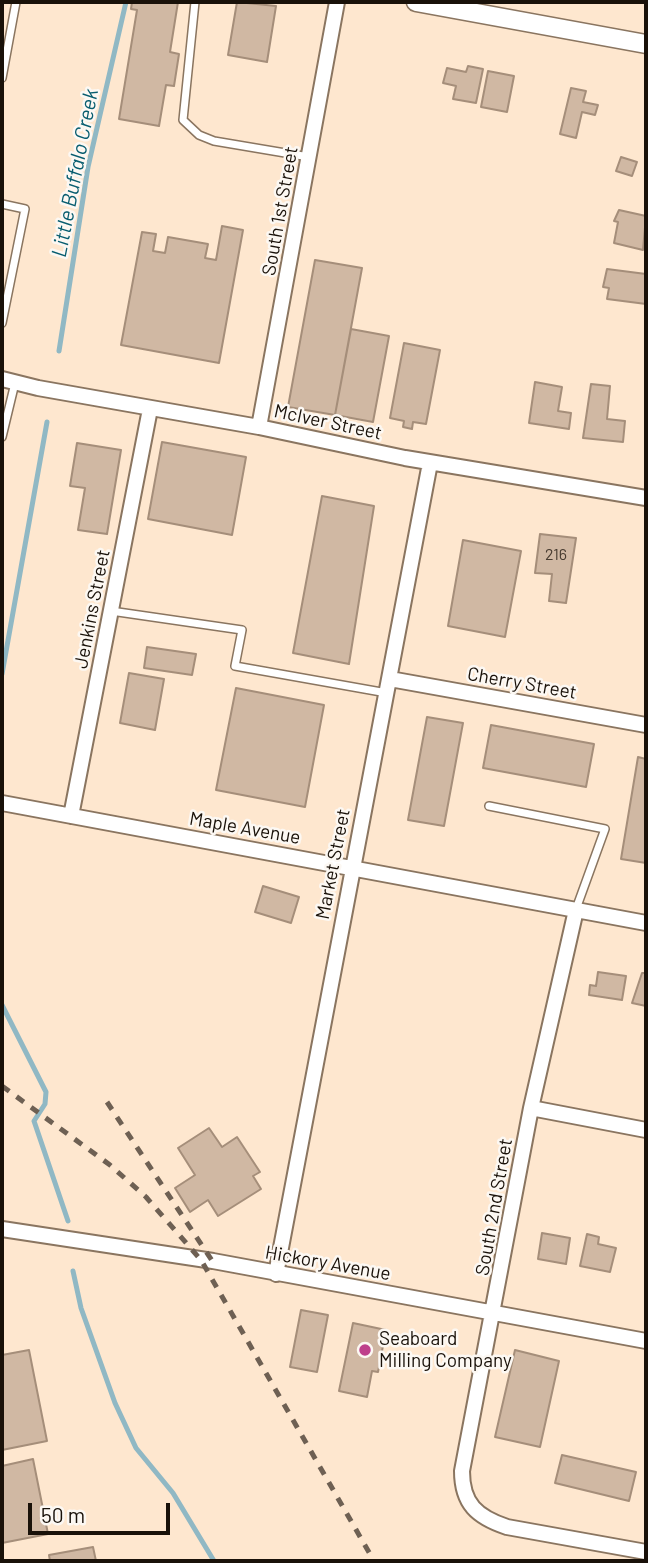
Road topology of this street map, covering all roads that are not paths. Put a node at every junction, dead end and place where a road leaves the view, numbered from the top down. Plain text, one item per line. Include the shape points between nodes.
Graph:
1 (16, 2) edge
2 (195, 2) edge
3 (338, 2) edge
4 (416, 2) edge
5 (646, 44) edge
6 (2, 78) edge
7 (310, 157) junction
8 (2, 204) edge
9 (2, 323) edge
10 (8, 381) edge
11 (150, 408) junction
12 (259, 427) junction
13 (2, 437) edge
14 (430, 463) junction
15 (646, 498) edge
16 (111, 611) junction
17 (389, 686) junction
18 (646, 725) edge
19 (2, 803) edge
20 (489, 807) dead end
21 (71, 817) junction
22 (352, 866) junction
23 (576, 910) junction
24 (646, 923) edge
25 (531, 1108) junction
26 (646, 1130) edge
27 (2, 1229) edge
28 (276, 1274) junction
29 (494, 1312) junction
30 (646, 1341) edge
31 (646, 1552) edge

1 - 6 lane
2 - 7 lane via 183,120 214,141
3 - 7 street, South 1st Street
4 - 5 street
7 - 12 street, South 1st Street
8 - 9 lane via 25,209
10 - 11 street, McIver Street
10 - 13 lane
11 - 12 street, McIver Street
11 - 16 street, Jenkins Street
12 - 14 street, McIver Street
14 - 15 street, McIver Street
14 - 17 street, Market Street
16 - 17 lane via 242,631 235,666
16 - 21 street, Jenkins Street
17 - 18 street, Cherry Street
17 - 22 street, Market Street
19 - 21 street, Maple Avenue
20 - 23 lane via 605,829
21 - 22 street, Maple Avenue
22 - 23 street, Maple Avenue
22 - 28 street, Market Street
23 - 24 street, Maple Avenue
23 - 25 street, South 2nd Street
25 - 26 street
25 - 29 street, South 2nd Street
27 - 28 street, Hickory Avenue
28 - 29 street, Hickory Avenue
29 - 30 street, Hickory Avenue
29 - 31 street, South 2nd Street via 462,1471 466,1500 486,1520 507,1528

